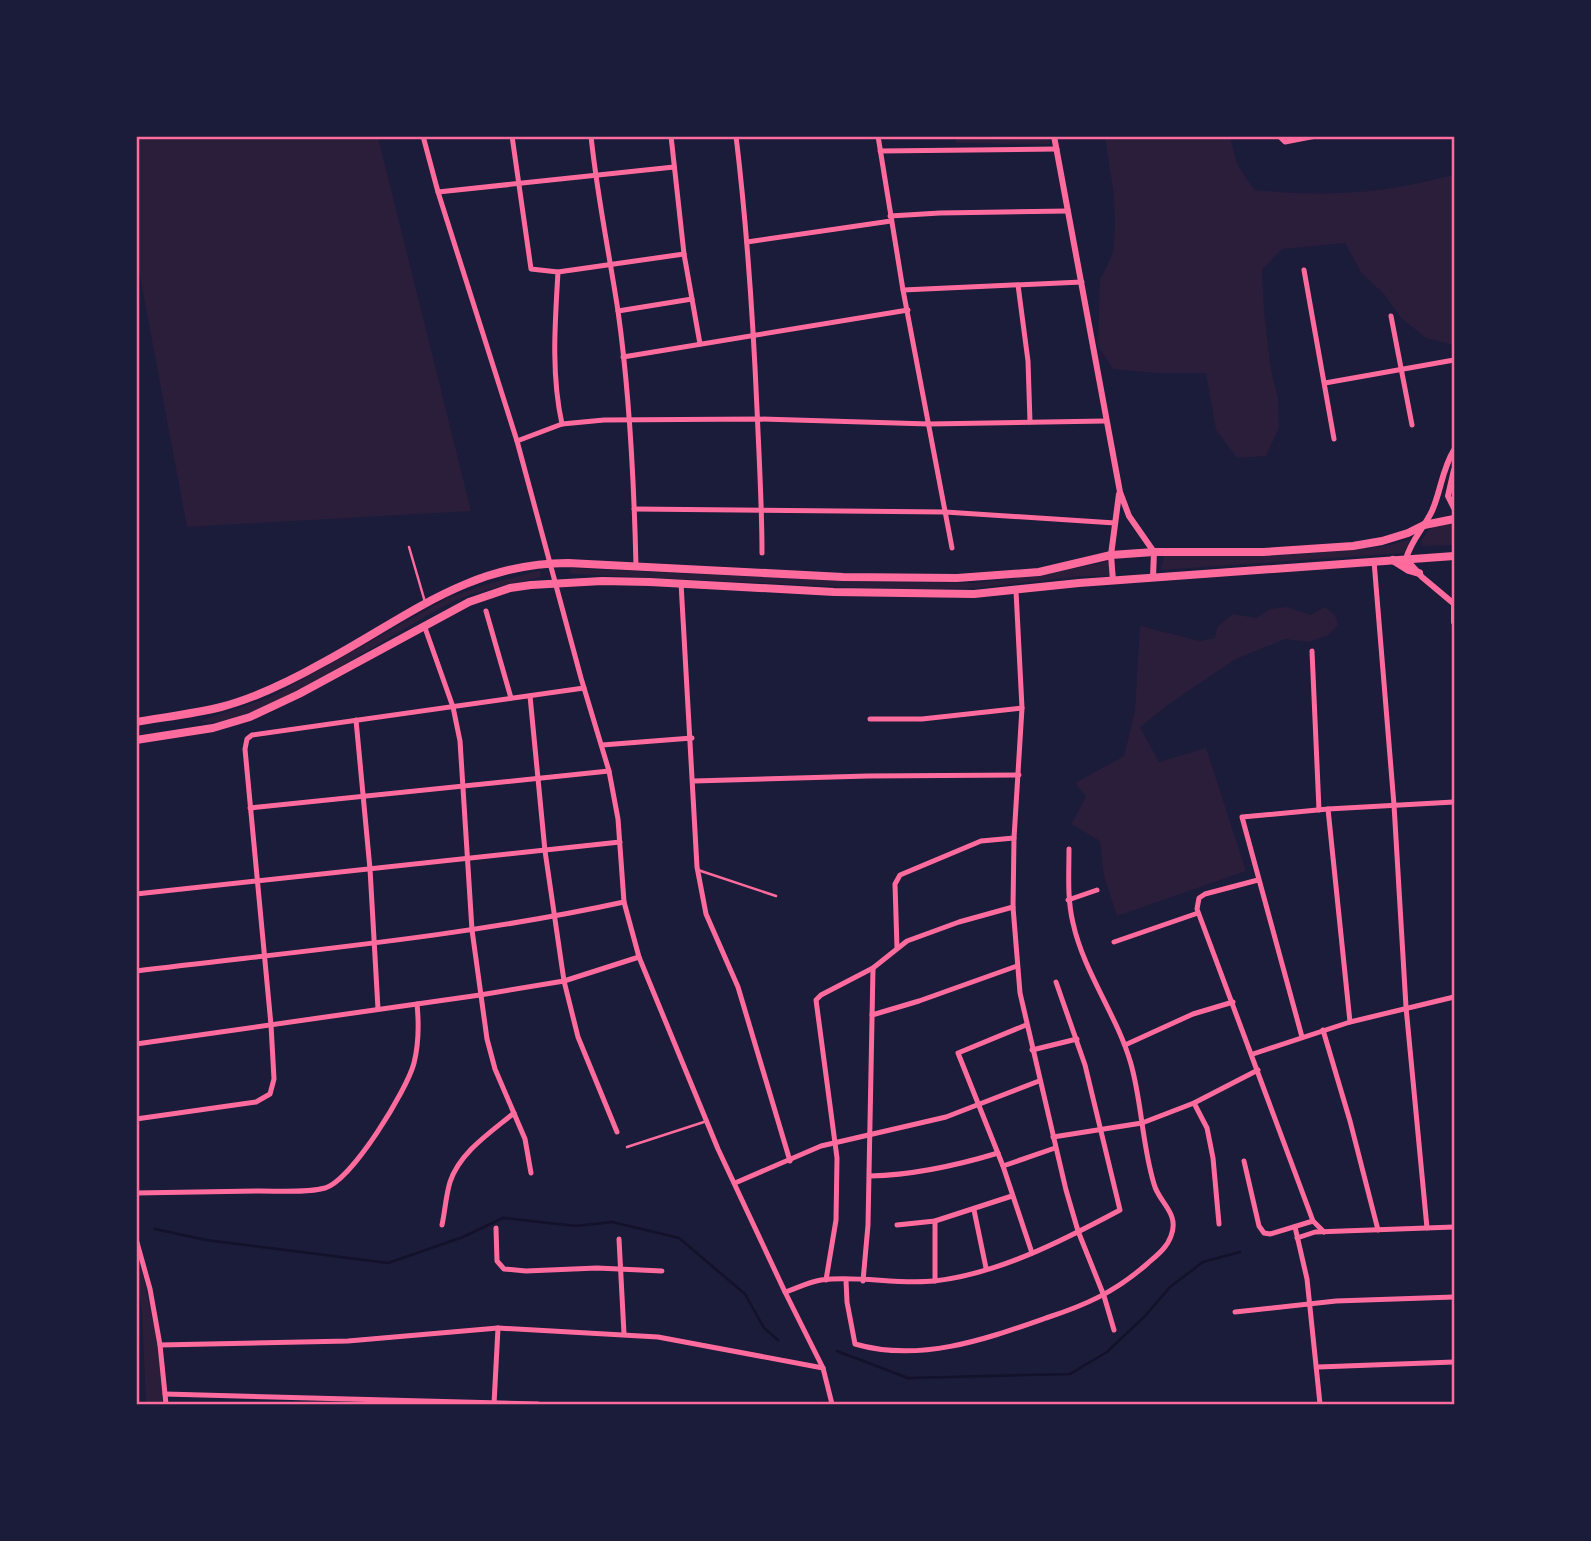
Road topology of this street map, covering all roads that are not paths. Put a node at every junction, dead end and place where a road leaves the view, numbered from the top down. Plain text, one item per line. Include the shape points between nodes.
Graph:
1 (424, 136) edge
2 (512, 136) edge
3 (591, 136) edge
4 (671, 136) edge
5 (745, 136) edge
6 (878, 136) edge
7 (1054, 136) edge
8 (1316, 136) edge
9 (736, 137) edge
10 (1280, 139) edge
11 (1057, 149) junction
12 (880, 151) junction
13 (674, 167) junction
14 (595, 176) junction
15 (520, 184) junction
16 (438, 192) junction
17 (1068, 211) junction
18 (891, 218) junction
19 (747, 242) junction
20 (684, 254) junction
21 (610, 265) junction
22 (1304, 270) dead end
23 (558, 272) junction
24 (1083, 282) junction
25 (1018, 285) junction
26 (903, 290) junction
27 (692, 299) junction
28 (908, 310) junction
29 (618, 311) junction
30 (1391, 316) dead end
31 (754, 336) junction
32 (700, 344) junction
33 (623, 357) junction
34 (1454, 360) edge
35 (1400, 370) junction
36 (1325, 383) junction
37 (758, 419) junction
38 (630, 420) junction
39 (1105, 421) junction
40 (1030, 422) junction
41 (562, 424) junction
42 (929, 424) junction
43 (1412, 425) dead end
44 (1334, 439) dead end
45 (517, 441) junction
46 (1454, 450) edge
47 (1444, 468) junction
48 (1454, 471) edge
49 (1120, 492) junction
50 (1454, 508) edge
51 (634, 509) junction
52 (762, 509) junction
53 (945, 512) junction
54 (1454, 520) edge
55 (1115, 523) junction
56 (1424, 525) junction
57 (409, 547) dead end
58 (951, 548) dead end
59 (1153, 552) junction
60 (762, 554) dead end
61 (1111, 555) junction
62 (1454, 556) edge
63 (1393, 559) junction
64 (1406, 559) junction
65 (1374, 560) junction
66 (550, 563) junction
67 (636, 566) junction
68 (1419, 573) junction
69 (1153, 577) junction
70 (1113, 581) junction
71 (555, 583) junction
72 (681, 583) junction
73 (1016, 591) junction
74 (425, 602) junction
75 (1454, 602) edge
76 (486, 611) dead end
77 (1454, 622) edge
78 (424, 625) junction
79 (1312, 651) dead end
80 (584, 688) junction
81 (530, 696) junction
82 (511, 698) junction
83 (453, 707) junction
84 (1022, 708) junction
85 (246, 718) junction
86 (870, 719) dead end
87 (356, 720) junction
88 (136, 722) edge
89 (251, 735) junction
90 (692, 738) junction
91 (136, 740) edge
92 (602, 745) junction
93 (609, 771) junction
94 (1019, 775) junction
95 (537, 778) junction
96 (694, 781) junction
97 (463, 786) junction
98 (362, 796) junction
99 (1454, 802) edge
100 (1394, 805) junction
101 (250, 808) junction
102 (1328, 809) junction
103 (1319, 810) junction
104 (1014, 838) junction
105 (620, 842) junction
106 (1069, 849) dead end
107 (545, 851) junction
108 (468, 858) junction
109 (370, 869) junction
110 (698, 870) junction
111 (257, 879) junction
112 (1258, 880) junction
113 (1097, 890) dead end
114 (136, 894) edge
115 (776, 896) dead end
116 (1068, 900) junction
117 (624, 902) junction
118 (1013, 907) junction
119 (1198, 913) junction
120 (554, 917) junction
121 (472, 930) junction
122 (1114, 942) dead end
123 (373, 943) junction
124 (897, 948) junction
125 (265, 955) junction
126 (639, 957) junction
127 (1017, 966) junction
128 (873, 968) junction
129 (136, 971) edge
130 (564, 981) junction
131 (1056, 982) dead end
132 (480, 995) junction
133 (1454, 997) edge
134 (1233, 1002) junction
135 (418, 1004) junction
136 (1406, 1007) junction
137 (378, 1009) junction
138 (872, 1015) junction
139 (1350, 1022) junction
140 (271, 1025) junction
141 (1026, 1025) junction
142 (1323, 1030) junction
143 (1302, 1037) junction
144 (1077, 1039) junction
145 (136, 1044) edge
146 (1125, 1045) junction
147 (1032, 1050) junction
148 (1253, 1054) junction
149 (1258, 1070) junction
150 (1039, 1081) junction
151 (1194, 1103) junction
152 (979, 1104) junction
153 (514, 1113) junction
154 (136, 1119) edge
155 (707, 1121) junction
156 (1142, 1123) junction
157 (1100, 1129) junction
158 (617, 1132) dead end
159 (869, 1135) junction
160 (1053, 1137) junction
161 (835, 1142) junction
162 (627, 1147) dead end
163 (1055, 1148) junction
164 (998, 1153) junction
165 (790, 1161) junction
166 (1244, 1161) dead end
167 (1003, 1166) junction
168 (531, 1173) dead end
169 (870, 1176) junction
170 (735, 1183) junction
171 (136, 1193) edge
172 (1012, 1196) junction
173 (974, 1210) junction
174 (934, 1221) junction
175 (1313, 1221) junction
176 (897, 1224) dead end
177 (1219, 1224) dead end
178 (442, 1226) dead end
179 (1295, 1227) junction
180 (1454, 1227) edge
181 (496, 1228) dead end
182 (1427, 1228) junction
183 (1378, 1230) junction
184 (1078, 1231) junction
185 (1324, 1232) junction
186 (1297, 1238) junction
187 (136, 1239) edge
188 (619, 1239) dead end
189 (1032, 1253) junction
190 (621, 1268) junction
191 (986, 1268) junction
192 (662, 1271) dead end
193 (826, 1280) junction
194 (846, 1280) junction
195 (863, 1281) junction
196 (935, 1281) junction
197 (785, 1292) junction
198 (1104, 1296) junction
199 (1454, 1297) edge
200 (1310, 1304) junction
201 (1235, 1312) dead end
202 (498, 1328) junction
203 (1114, 1330) dead end
204 (624, 1334) junction
205 (160, 1345) junction
206 (1454, 1362) edge
207 (1318, 1367) junction
208 (824, 1368) junction
209 (165, 1394) junction
210 (494, 1403) edge
211 (166, 1405) edge
212 (538, 1405) edge
213 (832, 1405) edge
214 (1320, 1405) edge

1 - 16 street
2 - 15 street
3 - 14 street
4 - 13 street
5 - 9 street
6 - 12 street
7 - 11 street
8 - 10 street
9 - 19 street
11 - 12 street
11 - 17 street
12 - 18 street
13 - 14 street
13 - 20 street
14 - 15 street
14 - 21 street
15 - 16 street
15 - 23 street via 529,265 535,271
16 - 45 street
17 - 18 street
17 - 24 street
18 - 19 street
18 - 26 street
19 - 31 street
20 - 21 street
20 - 27 street
21 - 23 street
21 - 29 street
22 - 36 street
23 - 41 street via 555,355
24 - 25 street
24 - 39 street
25 - 26 street
25 - 40 street
26 - 28 street
27 - 29 street
27 - 32 street
28 - 31 street
28 - 42 street
29 - 33 street
30 - 35 street
31 - 32 street
31 - 37 street
32 - 33 street
33 - 38 street
34 - 35 street
35 - 36 street
35 - 43 street
36 - 44 street
37 - 38 street
37 - 42 street
37 - 52 street
38 - 41 street
38 - 51 street
39 - 40 street
39 - 49 street
40 - 42 street
41 - 45 street
42 - 53 street
45 - 66 street
46 - 47 street
47 - 48 street
47 - 56 street via 1437,499
48 - 50 street via 1448,496
49 - 55 street
49 - 59 street via 1129,516
51 - 52 street
51 - 67 street
52 - 53 street
52 - 60 street
53 - 55 street
53 - 58 street
54 - 56 main road
55 - 61 street
56 - 59 main road via 1353,546
56 - 64 street
57 - 74 lane
59 - 61 main road
59 - 69 street
61 - 67 main road via 1039,572 957,578 854,578
61 - 70 street
62 - 64 main road
63 - 64 main road
63 - 65 main road
63 - 68 main road
64 - 68 street
65 - 69 main road
65 - 100 street
66 - 67 main road
66 - 71 street
66 - 74 main road via 482,578
68 - 75 street
69 - 70 main road
70 - 73 main road
71 - 72 main road
71 - 78 main road via 483,597
71 - 80 street
72 - 73 main road via 912,595
72 - 90 street
73 - 84 street
74 - 88 main road via 325,662 242,700
75 - 77 street
76 - 82 street
78 - 83 street
78 - 85 main road
79 - 103 street
80 - 81 street
80 - 92 street
81 - 82 street
81 - 95 street
82 - 83 street
83 - 87 street
83 - 97 street
84 - 86 street via 922,719
84 - 94 street
85 - 89 street
85 - 91 main road
87 - 89 street
87 - 98 street
89 - 101 street via 245,750
90 - 92 street
90 - 96 street
92 - 93 street
93 - 95 street
93 - 105 street
94 - 96 street
94 - 104 street
95 - 97 street
95 - 107 street
96 - 110 street
97 - 98 street
97 - 108 street
98 - 101 street
98 - 109 street
99 - 100 street
100 - 102 street
100 - 136 street
101 - 111 street
102 - 103 street
102 - 139 street
103 - 112 street via 1242,817
104 - 118 street
104 - 124 street via 981,841 900,875 895,884
105 - 107 street
105 - 117 street
106 - 116 street
107 - 108 street
107 - 120 street
108 - 109 street
108 - 121 street
109 - 111 street
109 - 123 street
110 - 115 lane
110 - 165 street via 706,914 738,987
111 - 114 street
111 - 125 street
112 - 119 street via 1205,894 1197,904
112 - 143 street
113 - 116 street
116 - 146 street via 1081,951
117 - 120 street
117 - 126 street
118 - 124 street via 959,922
118 - 127 street
119 - 122 street
119 - 134 street
120 - 121 street
120 - 130 street
121 - 123 street
121 - 132 street
123 - 125 street
123 - 137 street
124 - 128 street
125 - 129 street
125 - 140 street
126 - 130 street
126 - 155 street
127 - 138 street
127 - 141 street
128 - 138 street
128 - 161 street via 818,998
130 - 132 street
130 - 158 street via 578,1037
131 - 144 street
132 - 135 street
132 - 153 street via 495,1069
133 - 136 street
134 - 146 street via 1193,1014
134 - 148 street
135 - 137 street
135 - 171 street via 415,1062 402,1093 354,1162 331,1185 301,1190
136 - 139 street
136 - 182 street
137 - 140 street
138 - 159 street
139 - 142 street
140 - 145 street
140 - 154 street via 270,1094 256,1102
141 - 147 street
141 - 152 street via 958,1053
142 - 143 street
142 - 183 street
143 - 148 street
144 - 147 street
144 - 157 street
146 - 156 street
147 - 150 street
148 - 149 street
149 - 151 street
149 - 175 street
150 - 152 street
150 - 160 street
151 - 156 street
151 - 177 street via 1207,1128
152 - 159 street via 946,1117
152 - 164 street
153 - 168 street
153 - 178 street via 458,1166 450,1181
155 - 162 lane
155 - 170 street
156 - 157 street
156 - 198 street via 1154,1185 1172,1215 1172,1235 1162,1251
157 - 160 street
157 - 184 street via 1120,1210
159 - 161 street
159 - 169 street
160 - 163 street
161 - 165 street
161 - 193 street via 836,1220
163 - 167 street
163 - 184 street
164 - 167 street
164 - 169 street via 906,1176
165 - 170 street
166 - 179 street via 1259,1226 1266,1234
167 - 172 street
169 - 195 street
170 - 197 street
172 - 173 street
172 - 189 street
173 - 174 street
173 - 191 street
174 - 176 street
174 - 196 street
175 - 179 street
175 - 185 street
179 - 186 street
180 - 182 street
181 - 190 street via 498,1261 504,1269
182 - 183 street
183 - 185 street
184 - 189 street
184 - 198 street
185 - 186 street
186 - 200 street
187 - 205 street
188 - 190 street
189 - 191 street
190 - 192 street
190 - 204 street
191 - 196 street
193 - 194 street
193 - 197 street
194 - 195 street
194 - 198 street via 855,1342 884,1349 965,1344
195 - 196 street
197 - 208 street
198 - 203 street
199 - 200 street
200 - 201 street
200 - 207 street
202 - 204 street
202 - 205 street via 348,1340
202 - 210 street
204 - 208 street
205 - 209 street
206 - 207 street
207 - 214 street
208 - 213 street
209 - 210 street
209 - 211 street
210 - 212 street

